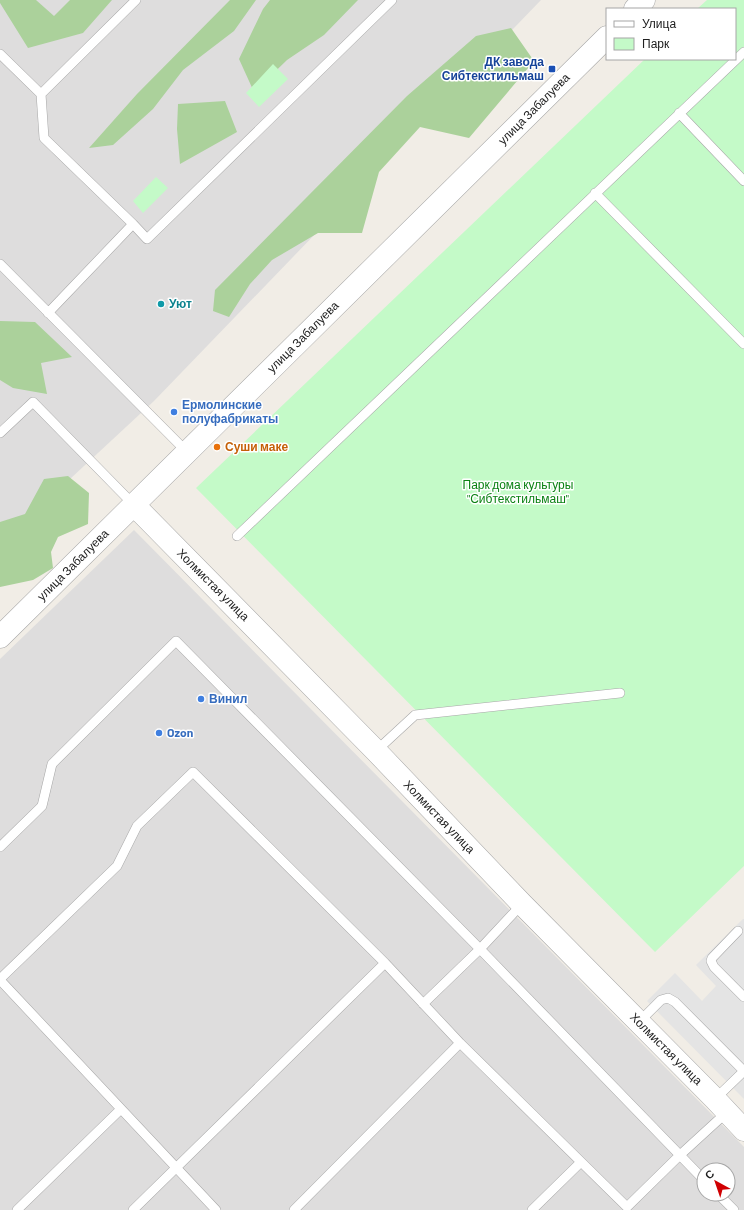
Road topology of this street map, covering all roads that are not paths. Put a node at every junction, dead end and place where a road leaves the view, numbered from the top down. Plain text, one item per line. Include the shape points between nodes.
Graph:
1 (136, 0) edge
2 (392, 0) edge
3 (644, 0) edge
4 (636, 8) edge
5 (606, 38) edge
6 (744, 52) edge
7 (0, 54) edge
8 (736, 60) edge
9 (736, 60) edge
10 (41, 94) junction
11 (680, 113) junction
12 (744, 181) edge
13 (595, 193) junction
14 (133, 224) junction
15 (0, 264) edge
16 (48, 313) junction
17 (744, 344) edge
18 (0, 432) edge
19 (187, 452) junction
20 (134, 505) junction
21 (237, 536) dead end
22 (0, 637) edge
23 (620, 693) dead end
24 (376, 751) junction
25 (0, 847) edge
26 (522, 904) junction
27 (742, 931) edge
28 (480, 949) junction
29 (385, 963) junction
30 (0, 980) edge
31 (744, 997) edge
32 (423, 1004) junction
33 (639, 1022) junction
34 (460, 1043) junction
35 (744, 1071) edge
36 (721, 1105) junction
37 (121, 1109) junction
38 (744, 1130) edge
39 (680, 1155) junction
40 (581, 1162) junction
41 (176, 1167) junction
42 (696, 1172) edge
43 (726, 1202) edge
44 (629, 1209) edge
45 (17, 1210) edge
46 (133, 1210) edge
47 (216, 1210) edge
48 (294, 1210) edge
49 (532, 1210) edge
50 (734, 1210) edge

1 - 10 lane
2 - 14 lane via 147,239
3 - 4 street
5 - 19 street, улица Забалуева
6 - 9 lane
7 - 10 lane
8 - 11 lane
10 - 14 lane via 44,138
11 - 12 lane
11 - 13 lane
13 - 17 lane
13 - 21 lane
14 - 16 lane
15 - 16 lane
16 - 19 lane
18 - 20 lane via 32,402
19 - 20 street, улица Забалуева
20 - 22 street, улица Забалуева
20 - 24 street, Холмистая улица
23 - 24 lane via 415,715
24 - 26 street, Холмистая улица
25 - 28 lane via 42,806 52,764 176,641
26 - 28 lane
26 - 33 street, Холмистая улица
27 - 31 lane via 711,961
28 - 32 lane
28 - 39 lane
29 - 30 lane via 193,772 137,826 117,866
29 - 32 lane
29 - 41 lane
30 - 37 lane
32 - 34 lane
33 - 35 lane via 661,1000 668,998
33 - 36 street, Холмистая улица
34 - 40 lane
34 - 48 lane
35 - 36 lane
36 - 38 street, Холмистая улица
36 - 39 lane
37 - 41 lane
37 - 45 lane
39 - 42 lane
39 - 44 lane
40 - 44 lane
40 - 49 lane
41 - 46 lane
41 - 47 lane
43 - 50 lane

